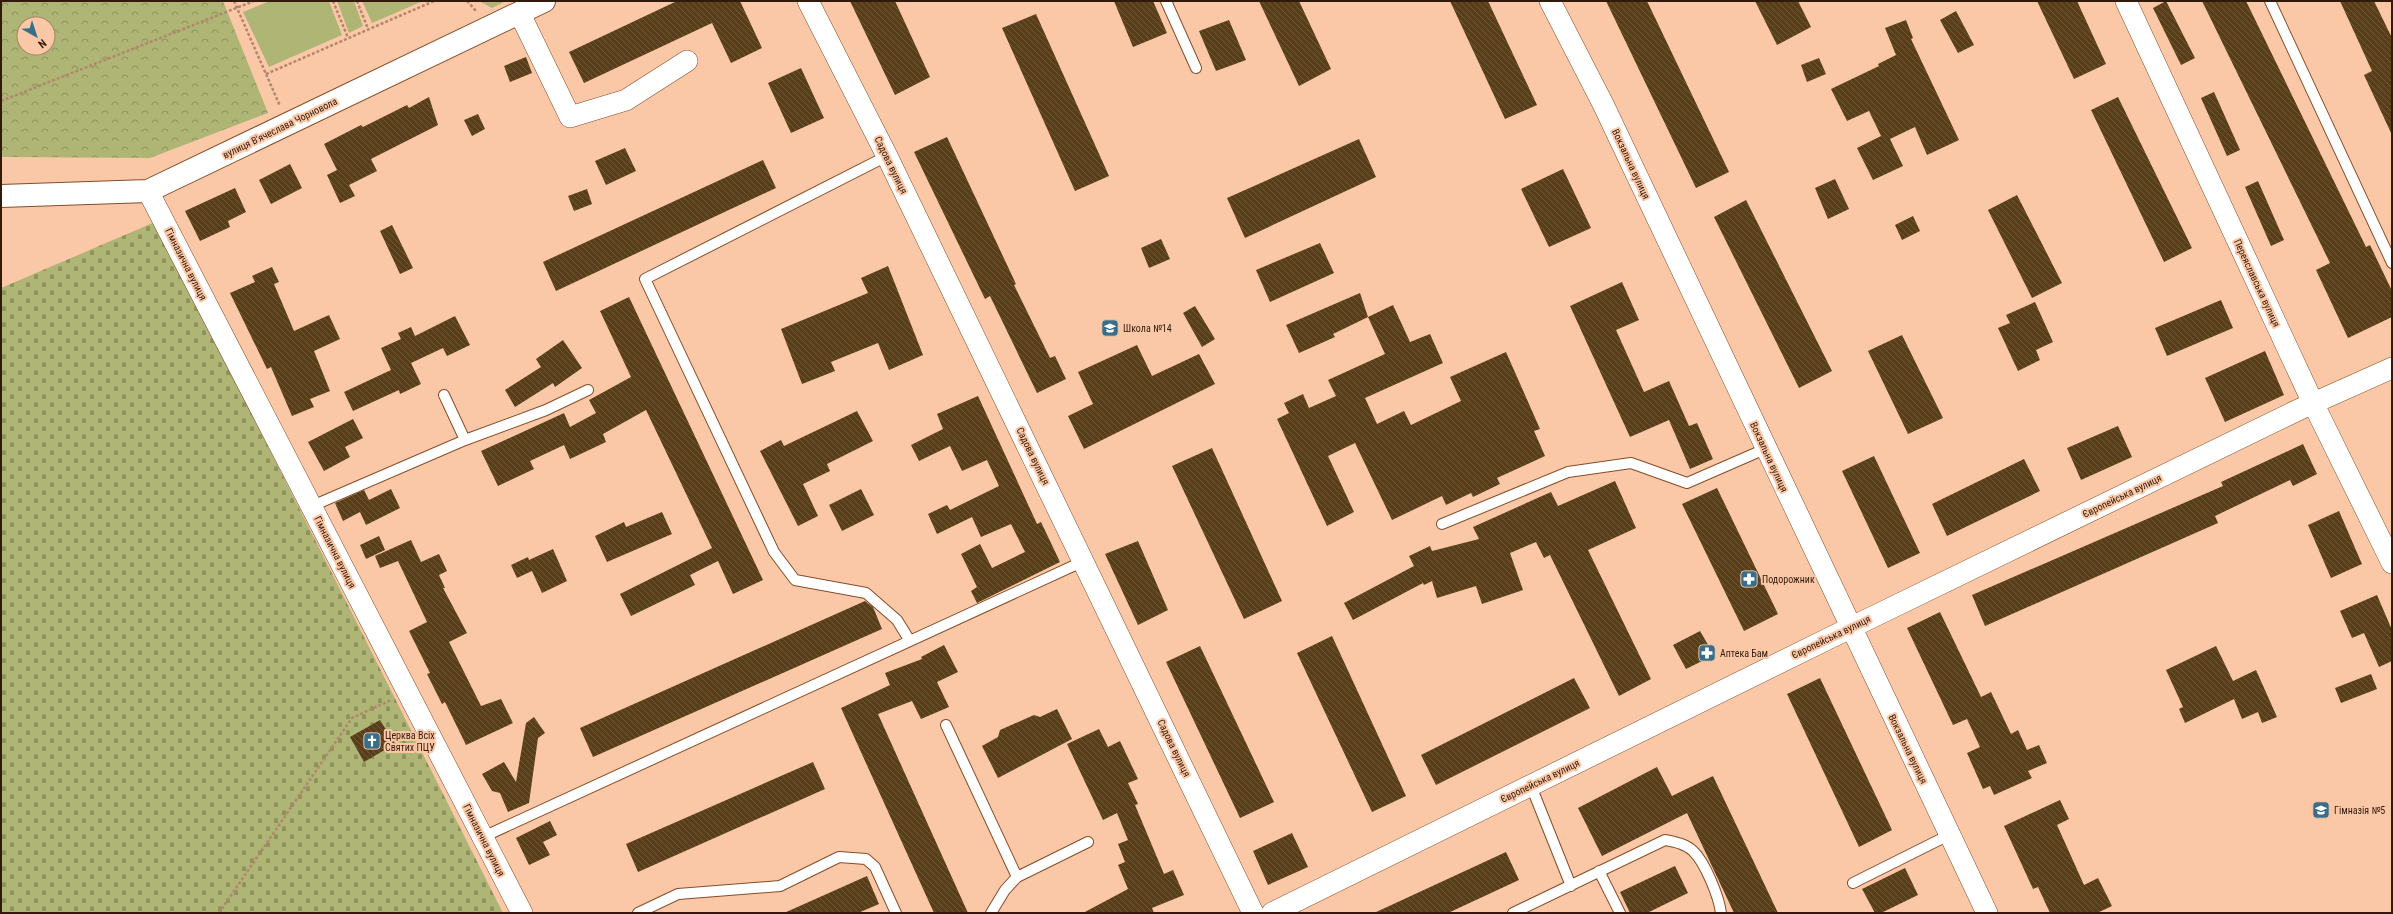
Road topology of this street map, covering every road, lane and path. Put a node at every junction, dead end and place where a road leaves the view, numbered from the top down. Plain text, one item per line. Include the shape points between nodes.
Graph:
1 (234, 1) edge
2 (254, 1) edge
3 (334, 1) edge
4 (357, 1) edge
5 (434, 1) edge
6 (544, 1) edge
7 (808, 1) edge
8 (1166, 1) edge
9 (1550, 1) edge
10 (2126, 1) edge
11 (2270, 1) edge
12 (237, 8) junction
13 (520, 14) junction
14 (368, 29) junction
15 (348, 38) junction
16 (687, 61) dead end
17 (1196, 68) dead end
18 (266, 74) junction
19 (1, 101) edge
20 (288, 123) junction
21 (887, 156) junction
22 (148, 191) junction
23 (1, 196) edge
24 (2391, 260) edge
25 (2392, 368) edge
26 (588, 390) dead end
27 (444, 395) dead end
28 (2313, 403) junction
29 (466, 440) junction
30 (1765, 449) junction
31 (312, 506) junction
32 (1442, 524) dead end
33 (1084, 561) junction
34 (2392, 562) edge
35 (1850, 628) junction
36 (910, 641) junction
37 (408, 692) junction
38 (946, 725) dead end
39 (1530, 786) junction
40 (1949, 835) junction
41 (483, 837) junction
42 (1088, 842) dead end
43 (1599, 871) junction
44 (1017, 877) junction
45 (1853, 883) dead end
46 (1570, 886) junction
47 (219, 913) edge
48 (522, 913) edge
49 (638, 913) edge
50 (896, 913) edge
51 (991, 913) edge
52 (1254, 913) edge
53 (1272, 913) edge
54 (1513, 913) edge
55 (1620, 913) edge
56 (1721, 913) edge
57 (1987, 913) edge

1 - 12 path
2 - 12 path
3 - 15 path
4 - 14 path
5 - 14 path
6 - 13 main road, вулиця В'ячеслава Чорновола
7 - 21 street, Садова вулиця
8 - 17 lane
9 - 30 street, Вокзальна вулиця via 1603,104
10 - 28 street, Переяславська вулиця
11 - 24 lane
12 - 18 path
12 - 19 path
13 - 16 street via 570,117 626,100
13 - 20 main road, вулиця В'ячеслава Чорновола
14 - 15 path
15 - 18 path
18 - 20 path
20 - 22 main road, вулиця В'ячеслава Чорновола
21 - 33 street, Садова вулиця
21 - 36 lane via 645,279 774,552 795,580 866,593 897,620
22 - 23 main road, вулиця В'ячеслава Чорновола
22 - 31 street, Гімназична вулиця
25 - 28 street, Європейська вулиця
26 - 29 lane via 546,410
27 - 29 lane
28 - 34 street, Переяславська вулиця
28 - 35 street, Європейська вулиця
29 - 31 lane
30 - 32 lane via 1687,483 1631,463 1568,472
30 - 35 street, Вокзальна вулиця
31 - 37 street, Гімназична вулиця
33 - 36 lane
33 - 52 street, Садова вулиця
35 - 39 street, Європейська вулиця
35 - 40 street, Вокзальна вулиця
36 - 41 lane
37 - 41 street, Гімназична вулиця
37 - 47 path via 352,718
38 - 44 lane
39 - 46 lane
39 - 53 street, Європейська вулиця
40 - 45 lane
40 - 57 street, Вокзальна вулиця
41 - 48 street, Гімназична вулиця
42 - 44 lane
43 - 46 lane
43 - 55 lane
43 - 56 lane via 1665,840 1680,844 1693,851 1704,866
44 - 51 lane via 1004,890
46 - 54 lane
49 - 50 lane via 678,894 780,886 838,857 866,860 875,867

